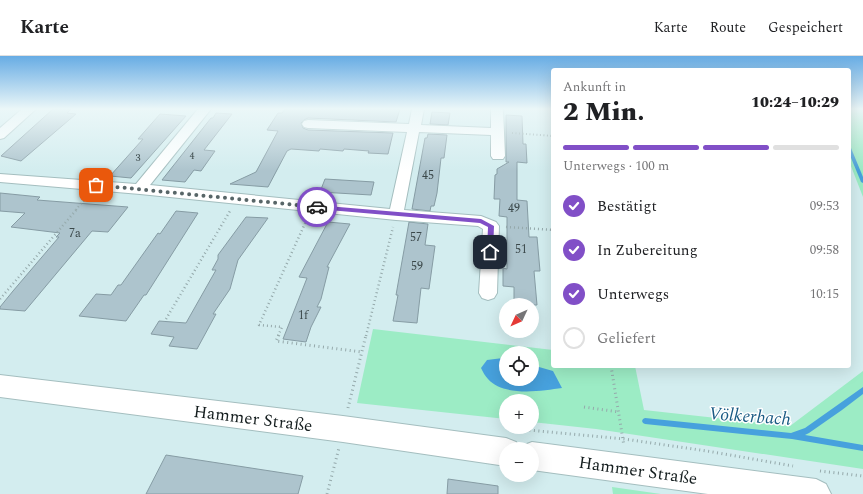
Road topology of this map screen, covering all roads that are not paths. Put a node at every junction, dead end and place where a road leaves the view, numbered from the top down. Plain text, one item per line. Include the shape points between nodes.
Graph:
1 (188, 129) edge
2 (413, 129) edge
3 (425, 129) edge
4 (498, 132) joint
5 (498, 156) dead end
6 (0, 178) edge
7 (140, 188) junction
8 (396, 215) junction
9 (488, 293) dead end
10 (0, 386) edge
11 (499, 451) edge
12 (539, 457) edge
13 (816, 482) edge

1 - 7 street
2 - 8 street
3 - 4 street
4 - 5 street
6 - 7 street
7 - 8 street
8 - 9 street via 481,221 492,226
10 - 11 main road, Hammer Straße
12 - 13 main road, Hammer Straße

